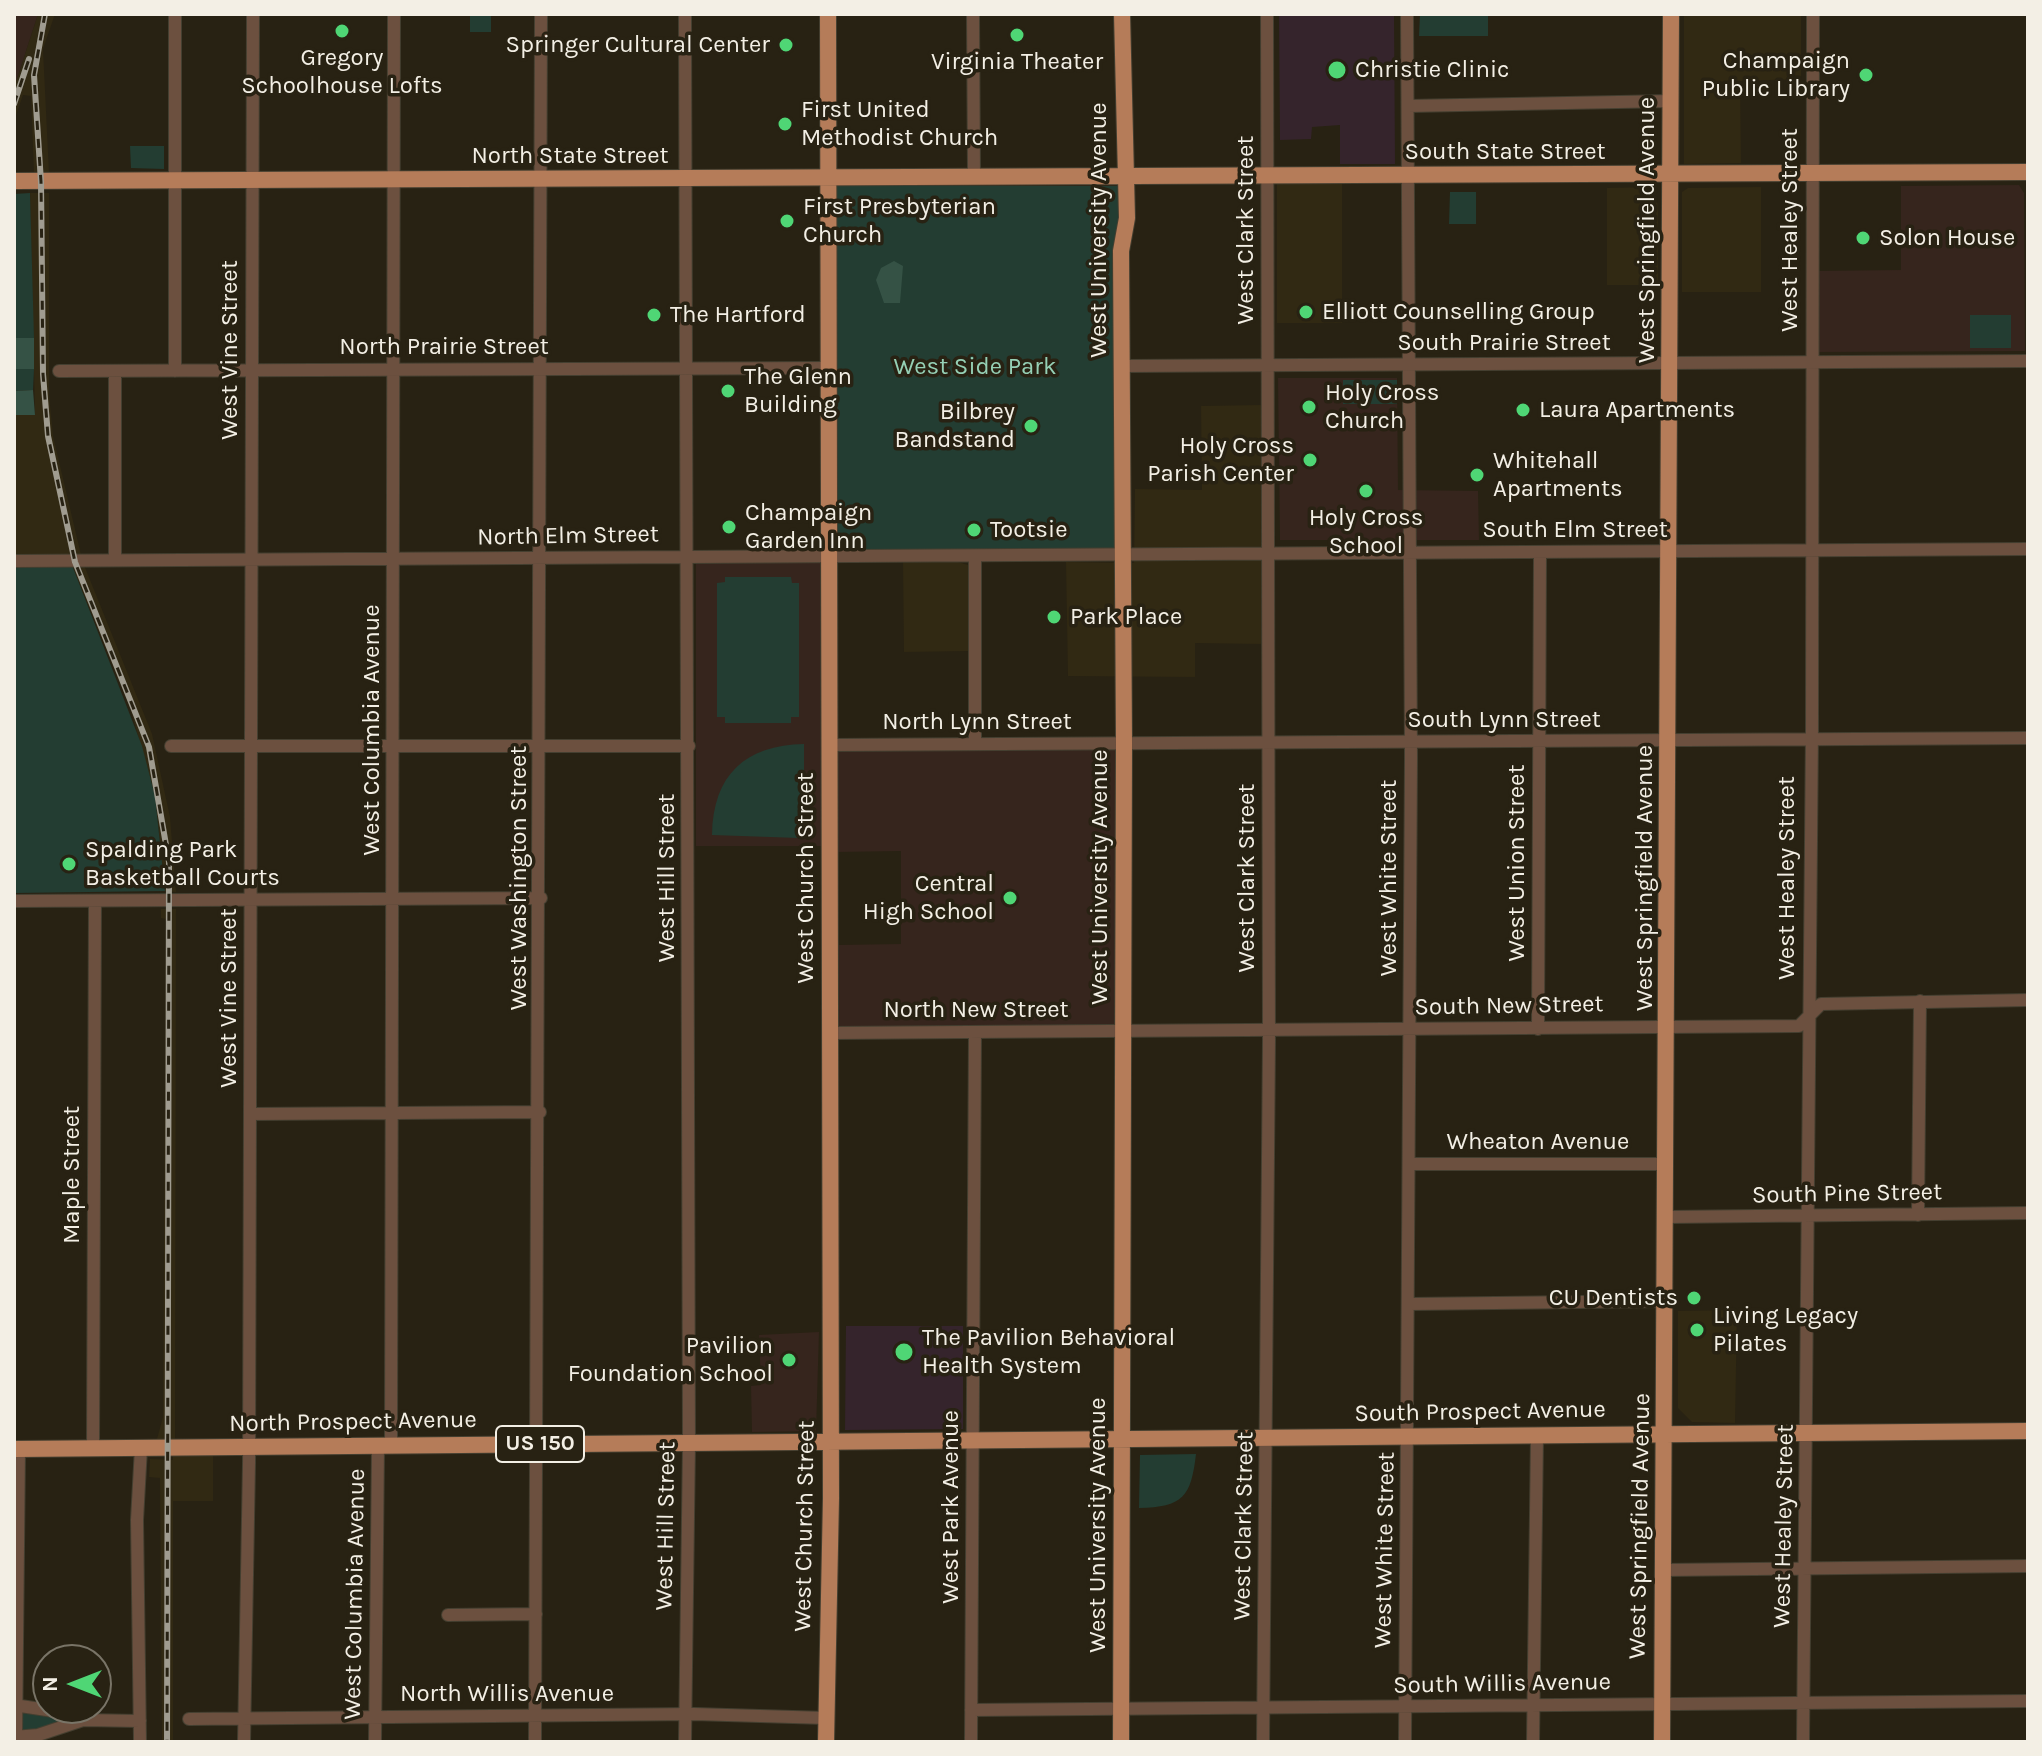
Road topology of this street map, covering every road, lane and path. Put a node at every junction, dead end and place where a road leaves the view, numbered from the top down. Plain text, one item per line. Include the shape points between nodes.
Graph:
1 (175, 14) edge
2 (253, 14) edge
3 (394, 14) edge
4 (541, 14) edge
5 (685, 14) edge
6 (828, 14) edge
7 (973, 14) edge
8 (1122, 14) edge
9 (1267, 14) edge
10 (1407, 14) edge
11 (1671, 14) edge
12 (1813, 14) edge
13 (1671, 101) junction
14 (1408, 106) junction
15 (2028, 172) edge
16 (1812, 173) junction
17 (1670, 175) junction
18 (1267, 177) junction
19 (1408, 177) junction
20 (828, 178) junction
21 (974, 178) junction
22 (1127, 178) junction
23 (541, 179) junction
24 (687, 179) junction
25 (394, 180) junction
26 (14, 181) edge
27 (175, 181) junction
28 (253, 181) junction
29 (2028, 361) edge
30 (1812, 364) junction
31 (1269, 365) junction
32 (1670, 365) junction
33 (1123, 366) junction
34 (1409, 366) junction
35 (688, 368) junction
36 (828, 368) junction
37 (395, 369) junction
38 (542, 369) junction
39 (251, 370) junction
40 (59, 371) dead end
41 (115, 371) junction
42 (175, 371) junction
43 (2028, 549) edge
44 (1669, 551) junction
45 (1812, 551) junction
46 (1411, 553) junction
47 (1540, 553) junction
48 (1268, 554) junction
49 (1123, 555) junction
50 (689, 556) junction
51 (829, 556) junction
52 (975, 557) junction
53 (541, 558) junction
54 (394, 559) junction
55 (115, 560) junction
56 (251, 560) junction
57 (14, 561) edge
58 (2028, 738) edge
59 (1669, 741) junction
60 (1540, 742) junction
61 (1811, 742) junction
62 (1124, 743) junction
63 (1269, 743) junction
64 (1411, 743) junction
65 (975, 744) junction
66 (830, 745) junction
67 (171, 746) dead end
68 (689, 746) junction
69 (245, 747) junction
70 (394, 747) junction
71 (541, 747) junction
72 (541, 898) junction
73 (393, 899) junction
74 (14, 901) edge
75 (95, 901) junction
76 (251, 901) junction
77 (2028, 1000) edge
78 (1920, 1001) junction
79 (1808, 1016) junction
80 (1668, 1026) junction
81 (1410, 1029) junction
82 (1538, 1029) junction
83 (1124, 1030) junction
84 (1269, 1030) junction
85 (975, 1032) junction
86 (829, 1033) junction
87 (540, 1112) junction
88 (250, 1114) junction
89 (393, 1114) junction
90 (1410, 1164) junction
91 (1667, 1164) junction
92 (2028, 1213) edge
93 (1918, 1215) junction
94 (1667, 1217) junction
95 (1808, 1217) junction
96 (1666, 1301) junction
97 (1409, 1304) junction
98 (2028, 1431) edge
99 (1807, 1433) junction
100 (1666, 1434) junction
101 (1537, 1436) junction
102 (1409, 1437) junction
103 (1267, 1438) junction
104 (1124, 1439) junction
105 (974, 1441) junction
106 (831, 1442) junction
107 (689, 1443) junction
108 (538, 1444) junction
109 (385, 1446) junction
110 (248, 1447) junction
111 (141, 1448) junction
112 (17, 1449) edge
113 (93, 1449) junction
114 (2028, 1566) edge
115 (1806, 1568) junction
116 (1663, 1570) junction
117 (536, 1614) junction
118 (448, 1615) dead end
119 (2028, 1701) edge
120 (1804, 1703) junction
121 (1662, 1704) junction
122 (15, 1705) edge
123 (1533, 1705) junction
124 (1405, 1706) junction
125 (1264, 1708) junction
126 (1121, 1709) junction
127 (971, 1710) junction
128 (686, 1714) junction
129 (536, 1716) junction
130 (375, 1717) junction
131 (826, 1718) junction
132 (189, 1719) dead end
133 (245, 1719) junction
134 (112, 1721) edge
135 (140, 1721) junction
136 (71, 1724) edge
137 (15, 1739) edge
138 (140, 1742) edge
139 (244, 1742) edge
140 (375, 1742) edge
141 (535, 1742) edge
142 (685, 1742) edge
143 (826, 1742) edge
144 (971, 1742) edge
145 (1121, 1742) edge
146 (1263, 1742) edge
147 (1405, 1742) edge
148 (1533, 1742) edge
149 (1662, 1742) edge
150 (1803, 1742) edge

1 - 27 street
2 - 28 street, West Vine Street
3 - 25 street, West Columbia Avenue
4 - 23 street, West Washington Street
5 - 24 street, West Hill Street
6 - 20 main road, West Church Street
7 - 21 street
8 - 22 main road, West University Avenue
9 - 18 street, West Clark Street
10 - 14 street, West White Street
11 - 13 main road, West Springfield Avenue
12 - 16 street, West Healey Street
13 - 14 street
13 - 17 main road, West Springfield Avenue
14 - 19 street, West White Street
15 - 16 main road, South State Street
16 - 17 main road, South State Street
16 - 30 street, West Healey Street
17 - 19 main road, South State Street
17 - 32 main road, West Springfield Avenue
18 - 19 main road, South State Street
18 - 22 main road, South State Street
18 - 31 street, West Clark Street
19 - 34 street, West White Street
20 - 21 main road, North State Street
20 - 24 main road, North State Street
20 - 36 main road, West Church Street
21 - 22 main road, North State Street
22 - 33 main road, West University Avenue via 1121,251
23 - 24 main road, North State Street
23 - 25 main road, North State Street
23 - 38 street, West Washington Street
24 - 35 street, West Hill Street
25 - 28 main road, North State Street
25 - 37 street, West Columbia Avenue
26 - 27 main road, North State Street
27 - 28 main road, North State Street
27 - 42 street
28 - 39 street, West Vine Street
29 - 30 street, South Prairie Street
30 - 32 street, South Prairie Street
30 - 45 street, West Healey Street
31 - 33 street, South Prairie Street
31 - 34 street, South Prairie Street
31 - 48 street, West Clark Street
32 - 34 street, South Prairie Street
32 - 44 main road, West Springfield Avenue
33 - 49 main road, West University Avenue
34 - 46 street, West White Street
35 - 36 street, North Prairie Street
35 - 38 street, North Prairie Street
35 - 50 street, West Hill Street
36 - 51 main road, West Church Street
37 - 38 street, North Prairie Street
37 - 39 street, North Prairie Street
37 - 54 street, West Columbia Avenue
38 - 53 street, West Washington Street
39 - 42 street, North Prairie Street
39 - 56 street, West Vine Street
40 - 41 street, North Prairie Street
41 - 42 street, North Prairie Street
41 - 55 street
43 - 45 street, South Elm Street
44 - 45 street, South Elm Street
44 - 47 street, South Elm Street
44 - 59 main road, West Springfield Avenue
45 - 61 street, West Healey Street
46 - 47 street, South Elm Street
46 - 48 street, South Elm Street
46 - 64 street, West White Street
47 - 60 street, West Union Street
48 - 49 street, South Elm Street
48 - 63 street, West Clark Street
49 - 52 street, North Elm Street
49 - 62 main road, West University Avenue
50 - 51 street, North Elm Street
50 - 53 street, North Elm Street
50 - 68 street, West Hill Street
51 - 52 street, North Elm Street
51 - 66 main road, West Church Street
52 - 65 street
53 - 54 street, North Elm Street
53 - 71 street, West Washington Street
54 - 56 street, North Elm Street
54 - 70 street, West Columbia Avenue
55 - 56 street, North Elm Street
55 - 57 street, North Elm Street
56 - 69 street, West Vine Street
58 - 61 street, South Lynn Street
59 - 60 street, South Lynn Street
59 - 61 street, South Lynn Street
59 - 80 main road, West Springfield Avenue
60 - 64 street, South Lynn Street
60 - 82 street, West Union Street
61 - 79 street, West Healey Street
62 - 63 street, South Lynn Street
62 - 65 street, North Lynn Street
62 - 83 main road, West University Avenue
63 - 64 street, South Lynn Street
63 - 84 street, West Clark Street
64 - 81 street, West White Street
65 - 66 street, North Lynn Street
66 - 86 main road, West Church Street
67 - 69 street
68 - 71 street
68 - 107 street, West Hill Street
69 - 70 street
69 - 76 street, West Vine Street
70 - 71 street
70 - 73 street, West Columbia Avenue
71 - 72 street, West Washington Street
72 - 73 street
72 - 87 street, West Washington Street
73 - 76 street
73 - 89 street, West Columbia Avenue
74 - 75 street
75 - 76 street
75 - 113 street, Maple Street
76 - 88 street, West Vine Street
77 - 78 street, South New Street
78 - 79 street, South New Street via 1821,1004
78 - 93 street
79 - 80 street, South New Street via 1799,1026
79 - 95 street, West Healey Street
80 - 82 street, South New Street
80 - 91 main road, West Springfield Avenue
81 - 82 street, South New Street
81 - 84 street, South New Street
81 - 90 street, West White Street
83 - 84 street, South New Street
83 - 85 street, North New Street
83 - 104 main road, West University Avenue
84 - 103 street, West Clark Street
85 - 86 street, North New Street
85 - 105 street, West Park Avenue
86 - 106 main road, West Church Street
87 - 89 street
87 - 108 street, West Washington Street
88 - 89 street
88 - 110 street, West Vine Street
89 - 109 street, West Columbia Avenue
90 - 91 street, Wheaton Avenue
90 - 97 street, West White Street
91 - 94 main road, West Springfield Avenue
92 - 93 street, South Pine Street
93 - 95 street, South Pine Street
94 - 95 street, South Pine Street
94 - 96 main road, West Springfield Avenue
95 - 99 street, West Healey Street
96 - 97 street
96 - 100 main road, West Springfield Avenue
97 - 102 street, West White Street
98 - 99 main road, South Prospect Avenue
99 - 100 main road, South Prospect Avenue
99 - 115 street, West Healey Street
100 - 101 main road, South Prospect Avenue / US 150
100 - 116 main road, West Springfield Avenue
101 - 102 main road, South Prospect Avenue / US 150
101 - 123 street
102 - 103 main road, South Prospect Avenue / US 150
102 - 124 street, West White Street
103 - 104 main road, South Prospect Avenue / US 150
103 - 125 street, West Clark Street
104 - 105 main road, North Prospect Avenue / US 150
104 - 126 main road, West University Avenue
105 - 106 main road, North Prospect Avenue / US 150
105 - 127 street, West Park Avenue
106 - 107 main road, North Prospect Avenue / US 150
106 - 131 main road, West Church Street
107 - 108 main road, North Prospect Avenue / US 150
107 - 128 street, West Hill Street
108 - 109 main road, North Prospect Avenue / US 150
108 - 117 street, West Washington Street
109 - 110 main road, North Prospect Avenue / US 150
109 - 130 street, West Columbia Avenue
110 - 111 main road, North Prospect Avenue / US 150
110 - 133 street, West Vine Street
111 - 113 main road, North Prospect Avenue / US 150
111 - 135 street
112 - 113 main road, North Prospect Avenue / US 150
112 - 122 street
114 - 115 street
115 - 116 street
115 - 120 street, West Healey Street
116 - 121 main road, West Springfield Avenue
117 - 118 street
117 - 129 street, West Washington Street
119 - 120 street, South Willis Avenue
120 - 121 street, South Willis Avenue
120 - 150 street, West Healey Street
121 - 123 street, South Willis Avenue
121 - 149 main road, West Springfield Avenue
122 - 137 street
123 - 124 street, South Willis Avenue
123 - 148 street
124 - 125 street, South Willis Avenue
124 - 147 street, West White Street
125 - 126 street, South Willis Avenue
125 - 146 street, West Clark Street
126 - 127 street
126 - 145 main road, West University Avenue
127 - 144 street, West Park Avenue
128 - 129 street, North Willis Avenue
128 - 131 street, North Willis Avenue
128 - 142 street, West Hill Street
129 - 130 street, North Willis Avenue
129 - 141 street, West Washington Street
130 - 133 street, North Willis Avenue
130 - 140 street, West Columbia Avenue
131 - 143 main road, West Church Street
132 - 133 street, North Willis Avenue
133 - 139 street, West Vine Street
134 - 135 street
135 - 138 street
136 - 137 street

